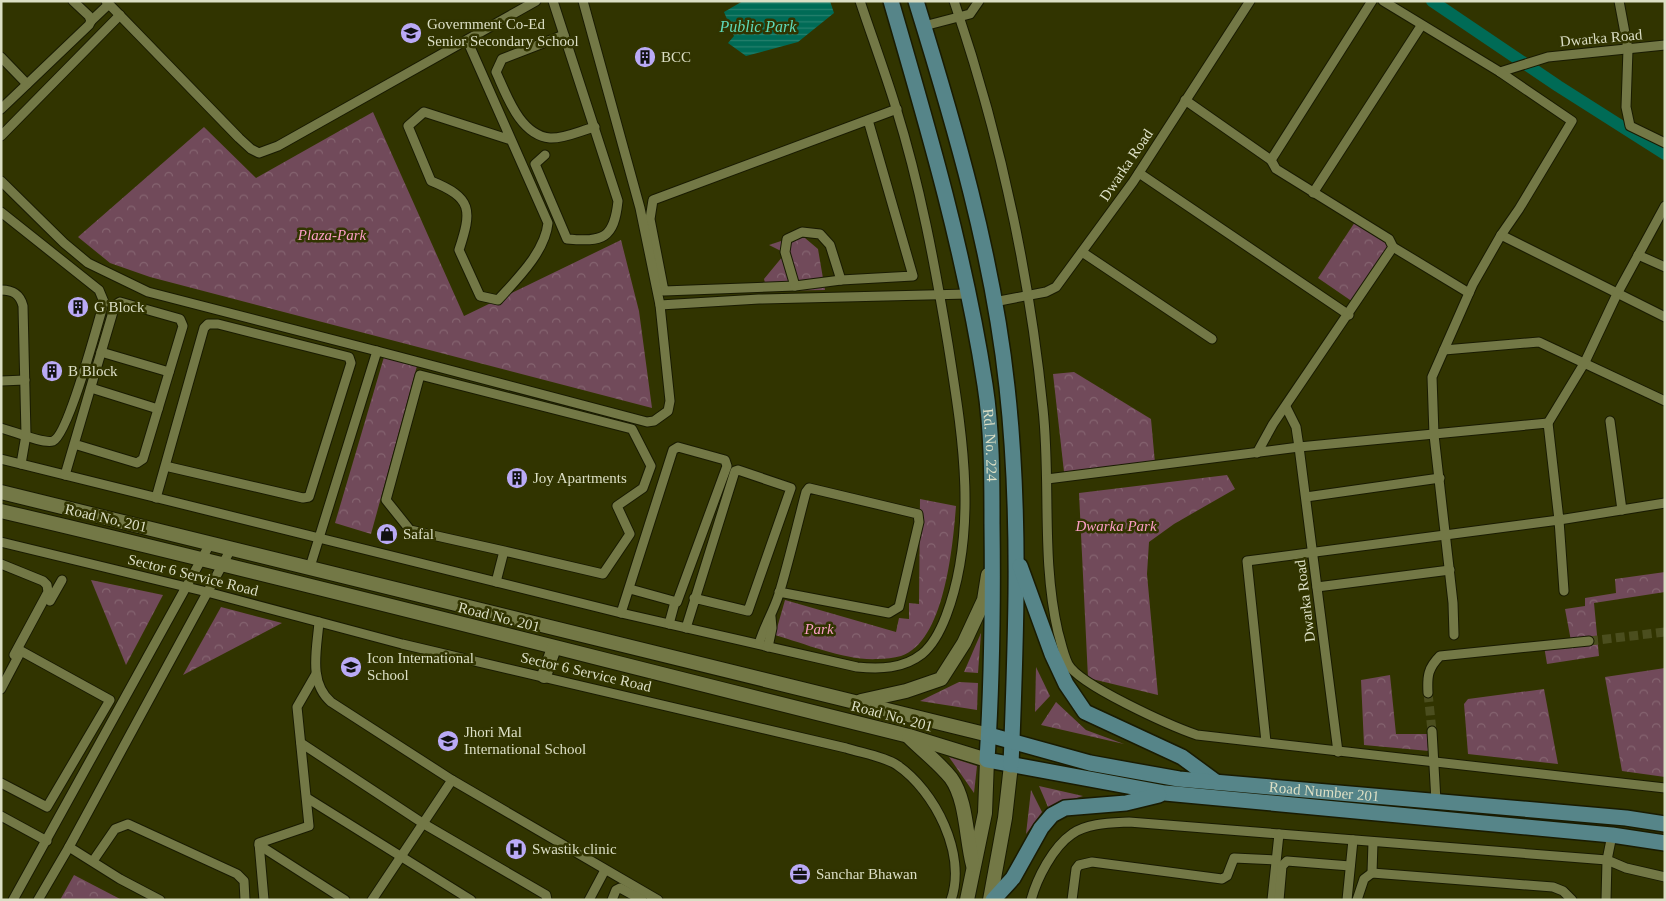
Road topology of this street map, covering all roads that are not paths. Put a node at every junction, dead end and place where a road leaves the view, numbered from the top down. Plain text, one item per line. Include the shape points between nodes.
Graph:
1 (73, 1) edge
2 (536, 1) edge
3 (553, 1) edge
4 (583, 1) edge
5 (860, 1) edge
6 (891, 1) edge
7 (916, 1) edge
8 (954, 1) edge
9 (979, 1) edge
10 (1250, 1) edge
11 (1372, 1) edge
12 (1383, 1) edge
13 (1619, 1) edge
14 (108, 2) edge
15 (120, 15) junction
16 (959, 17) junction
17 (91, 21) junction
18 (924, 26) junction
19 (1421, 26) junction
20 (564, 35) junction
21 (467, 40) junction
22 (1665, 46) edge
23 (1628, 49) junction
24 (1, 57) edge
25 (1500, 72) junction
26 (27, 84) junction
27 (1185, 100) junction
28 (1, 109) edge
29 (897, 109) junction
30 (868, 120) junction
31 (595, 127) junction
32 (1, 136) edge
33 (510, 140) junction
34 (1665, 143) edge
35 (545, 155) dead end
36 (1271, 160) junction
37 (1139, 173) junction
38 (1, 182) edge
39 (1314, 193) junction
40 (1665, 206) edge
41 (1, 212) edge
42 (1501, 235) junction
43 (1392, 247) junction
44 (1082, 252) junction
45 (1638, 255) junction
46 (1665, 267) edge
47 (841, 280) junction
48 (795, 286) junction
49 (1, 290) edge
50 (1469, 293) junction
51 (968, 294) junction
52 (1617, 294) junction
53 (1027, 295) junction
54 (941, 296) junction
55 (994, 302) junction
56 (660, 305) junction
57 (1349, 315) junction
58 (1665, 317) edge
59 (1212, 339) dead end
60 (1444, 350) junction
61 (101, 352) junction
62 (377, 352) junction
63 (1586, 362) junction
64 (169, 372) junction
65 (25, 380) junction
66 (1, 381) edge
67 (91, 388) junction
68 (543, 395) junction
69 (1665, 401) edge
70 (540, 406) junction
71 (1286, 406) junction
72 (158, 409) junction
73 (1610, 421) dead end
74 (1548, 423) junction
75 (1, 428) edge
76 (26, 435) junction
77 (1434, 435) junction
78 (74, 444) junction
79 (1299, 447) junction
80 (1257, 453) junction
81 (1, 459) edge
82 (21, 464) junction
83 (165, 466) junction
84 (65, 475) junction
85 (1440, 478) junction
86 (1047, 479) junction
87 (1, 492) edge
88 (1306, 497) junction
89 (156, 498) junction
90 (1665, 503) edge
91 (1622, 510) junction
92 (1, 511) edge
93 (1560, 520) junction
94 (1446, 536) junction
95 (321, 538) junction
96 (1, 542) edge
97 (211, 542) junction
98 (232, 547) junction
99 (993, 548) junction
100 (1014, 548) junction
101 (504, 551) junction
102 (1313, 552) junction
103 (204, 558) junction
104 (224, 563) junction
105 (1, 564) edge
106 (310, 566) junction
107 (1450, 570) junction
108 (62, 580) dead end
109 (496, 582) junction
110 (1317, 587) junction
111 (188, 588) junction
112 (630, 589) junction
113 (1564, 591) dead end
114 (207, 592) junction
115 (779, 592) junction
116 (694, 598) junction
117 (675, 602) junction
118 (621, 613) junction
119 (319, 622) junction
120 (669, 624) junction
121 (686, 628) junction
122 (1454, 635) dead end
123 (1589, 641) tunnel mouth
124 (763, 646) junction
125 (554, 648) junction
126 (21, 651) junction
127 (316, 674) junction
128 (544, 676) junction
129 (1, 678) edge
130 (1, 689) edge
131 (1428, 693) tunnel mouth
132 (858, 702) junction
133 (1432, 731) tunnel mouth
134 (989, 735) junction
135 (909, 736) junction
136 (1012, 740) junction
137 (1266, 742) junction
138 (301, 743) junction
139 (1338, 752) junction
140 (987, 760) junction
141 (1435, 763) junction
142 (1011, 765) junction
143 (65, 777) junction
144 (452, 780) junction
145 (1217, 782) junction
146 (1, 783) edge
147 (78, 784) junction
148 (1665, 788) edge
149 (1165, 793) junction
150 (307, 798) junction
151 (1436, 801) junction
152 (1, 816) edge
153 (424, 824) junction
154 (1665, 824) edge
155 (1279, 834) junction
156 (1612, 836) junction
157 (1353, 840) junction
158 (46, 841) junction
159 (1373, 842) junction
160 (1665, 843) edge
161 (259, 844) junction
162 (69, 846) junction
163 (403, 856) junction
164 (1275, 860) junction
165 (1607, 860) junction
166 (93, 862) junction
167 (1350, 866) junction
168 (974, 868) junction
169 (605, 870) junction
170 (1372, 872) junction
171 (1665, 877) edge
172 (13, 900) edge
173 (38, 900) edge
174 (160, 900) edge
175 (245, 900) edge
176 (264, 900) edge
177 (345, 900) edge
178 (372, 900) edge
179 (471, 900) edge
180 (547, 900) edge
181 (589, 900) edge
182 (612, 900) edge
183 (642, 900) edge
184 (658, 900) edge
185 (951, 900) edge
186 (968, 900) edge
187 (992, 900) edge
188 (1031, 900) edge
189 (1072, 900) edge
190 (1272, 900) edge
191 (1279, 900) edge
192 (1347, 900) edge
193 (1357, 900) edge
194 (1572, 900) edge
195 (1606, 900) edge

1 - 17 street
2 - 21 street
3 - 20 street
4 - 56 street via 640,208
5 - 29 street
6 - 51 main road, Rd. No. 224 via 930,134
7 - 18 main road, Rd. No. 224
8 - 16 street
9 - 16 street via 970,14
10 - 27 street, Dwarka Road
11 - 36 street
12 - 19 street
13 - 23 street
14 - 15 street
14 - 17 street
15 - 21 street via 239,138 259,153 278,146
15 - 32 street
16 - 18 street
16 - 53 street via 973,56 1014,215
17 - 26 street
18 - 55 main road, Rd. No. 224 via 955,126
19 - 25 street
19 - 39 street
20 - 31 street
20 - 31 street via 502,60 496,72 524,125 539,135 552,138
21 - 33 street
22 - 23 street, Dwarka Road
23 - 25 street, Dwarka Road via 1548,57
23 - 34 street via 1626,107 1630,126
24 - 26 street
25 - 42 street via 1572,121
26 - 28 street
27 - 36 street
27 - 37 street, Dwarka Road
29 - 30 street
29 - 54 street
30 - 47 street via 913,276
30 - 48 street via 653,200 650,219 664,291
31 - 35 street via 618,201 616,218 606,236 592,241 567,239 535,164
33 - 33 street via 548,223 547,233 526,268 498,300 480,296 459,250 468,222 464,204 455,191 431,181 408,126 424,112
36 - 39 street via 1276,169
37 - 44 street, Dwarka Road
37 - 57 street
38 - 62 street via 88,263 130,284 148,292
39 - 43 street via 1388,239
40 - 45 street
41 - 76 street via 99,290 104,302 62,432 47,442
42 - 50 street
42 - 52 street
43 - 50 street
43 - 57 street
44 - 53 street, Dwarka Road via 1051,290
44 - 59 street
45 - 46 street
45 - 52 street
47 - 48 street
47 - 48 street via 830,245 820,234 802,232 787,239 784,252
49 - 65 street via 15,292 22,301
50 - 60 street
51 - 54 street
51 - 99 main road, Rd. No. 224 via 985,386 992,474
52 - 58 street
52 - 63 street
53 - 55 street, Dwarka Road
53 - 86 street via 1043,405
54 - 56 street via 769,299
54 - 124 street via 961,432 964,516 961,563 941,628 922,654 894,667 857,667
55 - 100 main road, Rd. No. 224 via 1007,386 1014,470
56 - 68 street via 670,401 668,411 662,416 648,422
57 - 71 street
60 - 63 street via 1536,342
60 - 77 street via 1432,381
61 - 64 street
61 - 64 street via 117,303 180,319 183,326
61 - 67 street
62 - 68 street
62 - 95 street
63 - 69 street
63 - 74 street
64 - 72 street
65 - 66 street
65 - 76 street
67 - 72 street
67 - 78 street
68 - 70 street
70 - 101 street via 632,429 651,466 643,488 617,506 630,534 603,574
70 - 101 street via 420,375 386,500 410,530
71 - 79 street, Dwarka Road via 1296,427
71 - 80 street
72 - 78 street via 141,462
73 - 91 street
74 - 77 street
74 - 93 street
75 - 76 street
76 - 82 street
77 - 79 street
77 - 85 street
78 - 84 street
79 - 80 street
79 - 88 street, Dwarka Road
80 - 86 street
81 - 82 street
82 - 84 street
83 - 83 street via 204,328 208,324 349,357 351,363 309,497
83 - 89 street
84 - 89 street
85 - 88 street
85 - 94 street
86 - 137 street via 1051,597 1068,666 1084,681 1197,735
87 - 97 main road, Road No. 201
88 - 102 street, Dwarka Road
89 - 95 street
90 - 91 street
91 - 93 street
92 - 103 main road, Road No. 201
93 - 94 street
93 - 113 street
94 - 102 street
94 - 107 street
95 - 106 street
95 - 109 street
96 - 111 street, Sector 6 Service Road
97 - 98 main road, Road No. 201
97 - 103 street
98 - 104 street
98 - 106 main road, Road No. 201
99 - 132 main road via 984,600 964,644 941,679 906,692
99 - 134 main road, Rd. No. 224
100 - 136 main road, Rd. No. 224 via 1016,605
100 - 145 main road via 1052,654 1066,684 1085,712 1182,757
101 - 109 street
102 - 110 street, Dwarka Road
102 - 137 street via 1246,561
103 - 104 main road, Road No. 201
103 - 111 street
104 - 114 street
104 - 125 main road, Road No. 201
105 - 129 street via 43,581 48,592
106 - 132 main road, Road No. 201
107 - 110 street
107 - 122 street
108 - 126 street
109 - 118 street
110 - 139 street, Dwarka Road
111 - 114 street, Sector 6 Service Road
111 - 147 street
112 - 117 street
112 - 117 street via 675,448 725,460 727,466
112 - 118 street
114 - 119 street, Sector 6 Service Road
114 - 162 street
115 - 115 street via 806,492 810,488 918,514 919,522 896,610 889,613
115 - 124 street via 771,617 765,622
116 - 116 street via 735,471 791,488 748,611
116 - 121 street
117 - 120 street
118 - 120 street
119 - 127 street
119 - 128 street, Sector 6 Service Road
120 - 121 street
121 - 124 street
123 - 131 street via 1440,656 1430,666
125 - 128 main road
125 - 135 main road, Road No. 201
126 - 130 street
126 - 143 street via 110,700
127 - 138 street via 297,707
127 - 144 street via 320,689 331,702
128 - 185 street, Sector 6 Service Road via 846,748 895,764 910,775 924,792 949,836 956,866
132 - 134 main road, Road No. 201
133 - 141 street
134 - 136 main road, Road Number 201
134 - 140 main road, Rd. No. 224
135 - 140 main road, Road No. 201
135 - 168 main road via 951,779 962,804
136 - 142 main road, Rd. No. 224
136 - 145 main road, Road Number 201 via 1090,763 1179,779
137 - 139 street
138 - 150 street
138 - 153 street
139 - 141 street
140 - 142 main road, Road Number 201
140 - 168 main road, Rd. No. 224 via 985,813
141 - 148 street
141 - 151 street
142 - 149 main road, Road Number 201
142 - 187 main road, Rd. No. 224
143 - 146 street via 47,807
143 - 147 street
144 - 153 street
144 - 169 street
145 - 151 main road, Road Number 201
147 - 158 street
149 - 156 main road, Road Number 201
149 - 187 main road via 1126,802 1065,808 1052,815 1041,828 1013,878
150 - 161 street via 308,827
150 - 163 street
151 - 154 main road, Road Number 201
152 - 158 street
153 - 163 street
153 - 180 street via 546,895
155 - 157 street
155 - 164 street
155 - 188 street via 1128,822 1104,823 1072,834 1039,879
156 - 160 main road, Road Number 201
156 - 165 street
157 - 159 street
157 - 167 street
158 - 172 street
159 - 165 street
159 - 170 street
161 - 176 street
161 - 177 street
162 - 166 street
162 - 173 street
163 - 178 street
163 - 179 street
164 - 189 street via 1234,858 1227,876 1222,879 1092,862 1076,869
164 - 190 street
165 - 171 street
165 - 195 street
166 - 174 street
166 - 175 street via 114,829 128,824 237,874 244,881
167 - 191 street via 1287,861 1282,866
167 - 192 street
168 - 186 main road, Rd. No. 224
169 - 181 street
169 - 184 street
170 - 193 street via 1364,879
170 - 194 street via 1554,888 1563,890
182 - 183 street via 620,888

